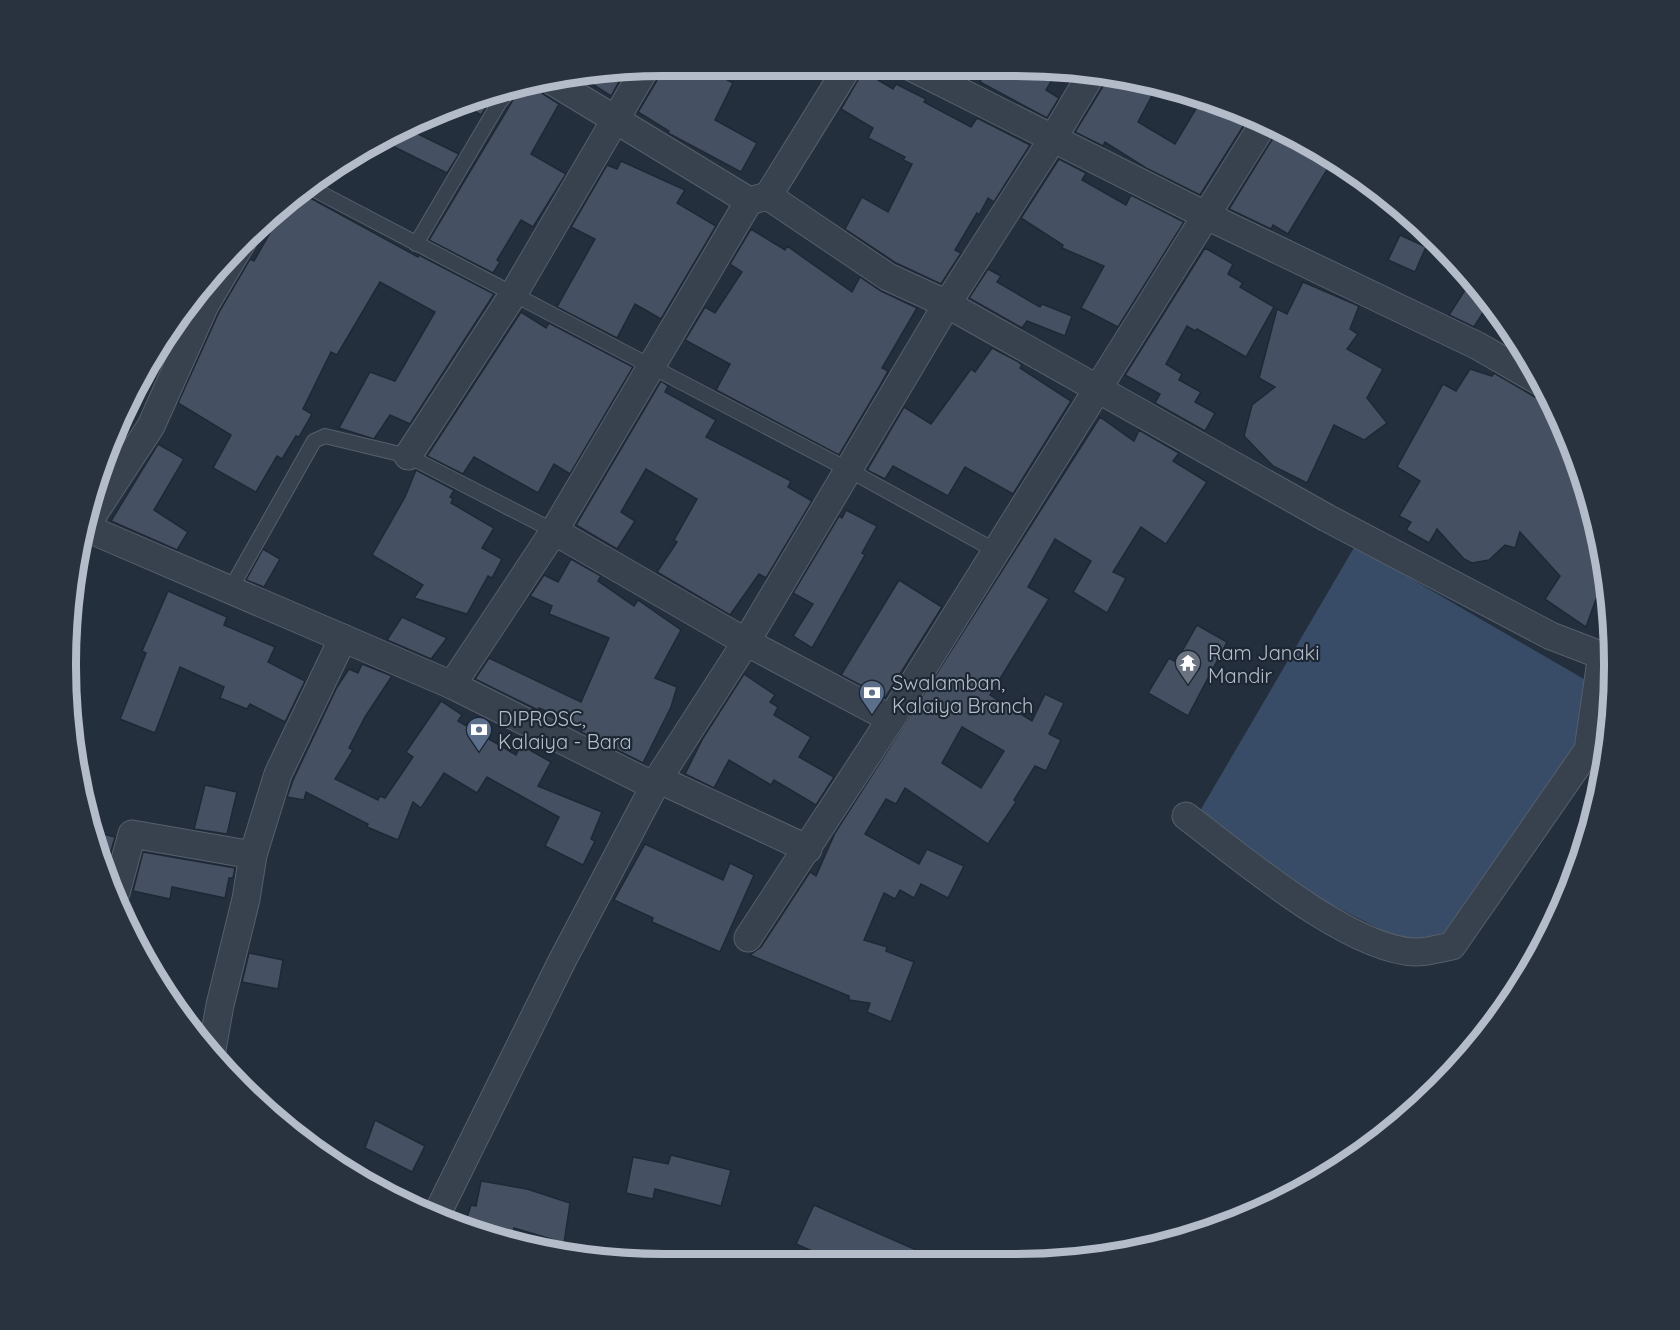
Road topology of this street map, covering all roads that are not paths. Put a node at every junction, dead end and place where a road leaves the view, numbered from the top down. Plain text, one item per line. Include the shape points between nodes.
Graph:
1 (842, 76) edge
2 (928, 76) edge
3 (640, 77) edge
4 (1087, 81) edge
5 (561, 86) edge
6 (502, 100) edge
7 (614, 118) junction
8 (1260, 130) edge
9 (1052, 140) junction
10 (317, 191) edge
11 (758, 199) junction
12 (1205, 215) junction
13 (416, 244) junction
14 (514, 293) junction
15 (201, 303) edge
16 (947, 304) junction
17 (651, 368) junction
18 (1527, 374) edge
19 (1098, 387) junction
20 (408, 456) junction
21 (847, 469) junction
22 (99, 505) edge
23 (93, 530) edge
24 (554, 531) junction
25 (996, 551) junction
26 (230, 590) junction
27 (343, 638) junction
28 (746, 642) junction
29 (1604, 656) edge
30 (1604, 668) edge
31 (452, 685) junction
32 (891, 719) junction
33 (656, 782) junction
34 (1186, 816) dead end
35 (808, 849) junction
36 (253, 855) junction
37 (119, 885) edge
38 (748, 938) dead end
39 (213, 1042) edge
40 (440, 1209) edge

1 - 11 street
2 - 9 street
3 - 7 street
4 - 9 street
5 - 7 street
6 - 13 lane
7 - 11 street
7 - 14 street
8 - 12 street
9 - 12 street
9 - 16 street
10 - 13 lane
11 - 16 street via 888,277
11 - 17 street
12 - 18 street via 1478,346
12 - 19 street
13 - 14 lane
14 - 17 lane
14 - 20 street
15 - 22 street via 151,426
16 - 19 street
16 - 21 street
17 - 21 lane
17 - 24 street
19 - 25 street
19 - 29 street via 1327,518 1551,636
20 - 24 lane
20 - 26 lane via 338,438 325,436 314,441
21 - 25 lane
21 - 28 street
23 - 26 street
24 - 28 street
24 - 31 street
25 - 32 street
26 - 27 street
27 - 31 street
27 - 36 street via 278,774
28 - 32 street
28 - 33 street
30 - 34 street via 1588,750 1452,946 1416,952 1376,944 1292,897
31 - 33 street
32 - 35 street
33 - 35 street
33 - 40 street
35 - 38 street
36 - 37 street via 132,834
36 - 39 street

